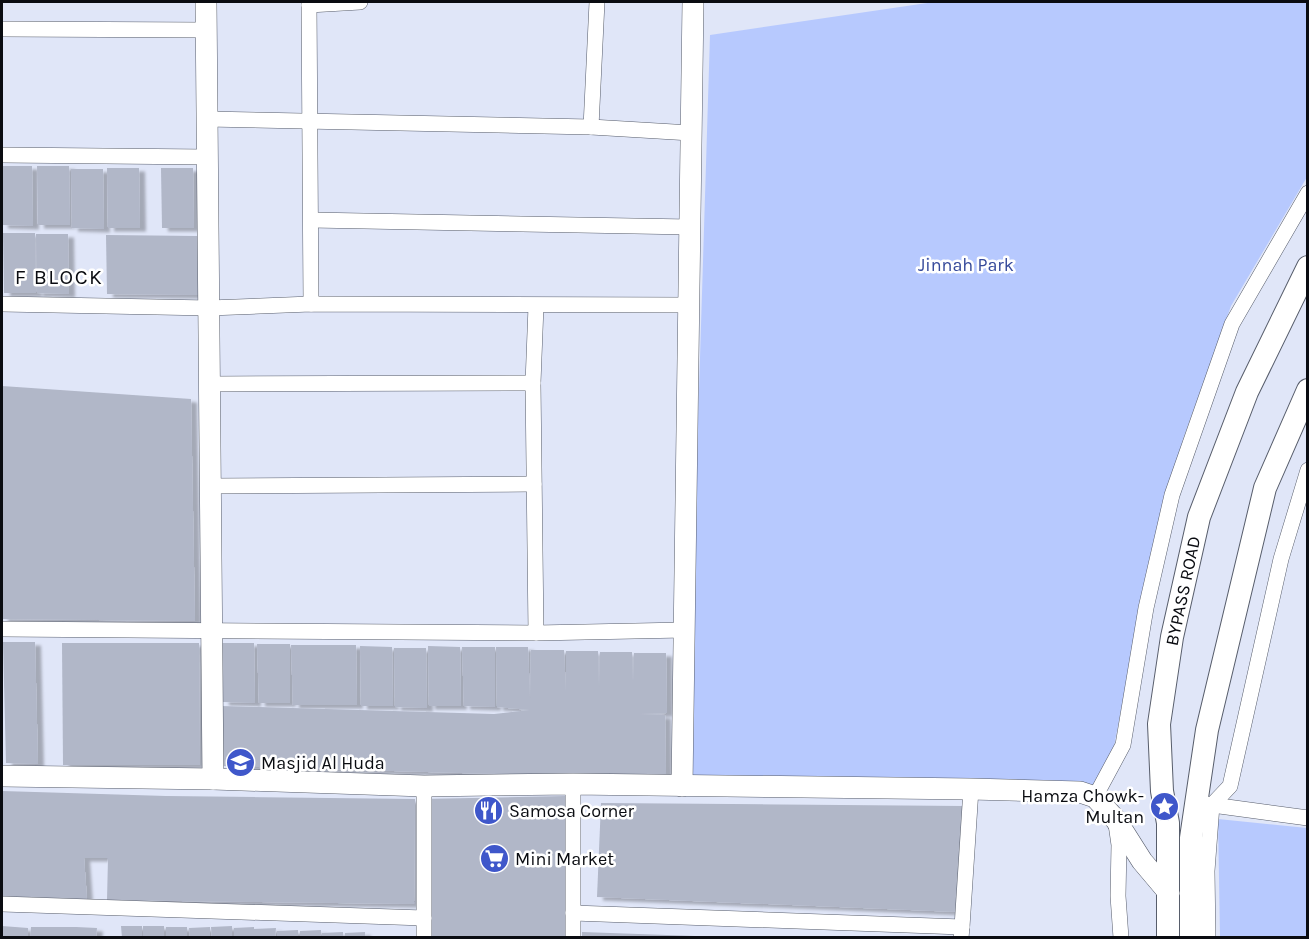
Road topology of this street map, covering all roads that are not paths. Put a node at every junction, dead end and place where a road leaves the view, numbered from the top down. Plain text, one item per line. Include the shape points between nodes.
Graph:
1 (206, 2) edge
2 (360, 2) edge
3 (597, 2) edge
4 (693, 2) edge
5 (309, 3) edge
6 (2, 29) edge
7 (206, 30) junction
8 (207, 120) junction
9 (309, 122) junction
10 (591, 127) junction
11 (691, 133) junction
12 (2, 155) edge
13 (207, 157) junction
14 (1308, 193) edge
15 (311, 220) junction
16 (690, 227) junction
17 (1308, 267) edge
18 (2, 304) edge
19 (311, 304) junction
20 (689, 305) junction
21 (536, 306) junction
22 (208, 308) junction
23 (532, 383) junction
24 (209, 384) junction
25 (1308, 390) edge
26 (1308, 470) edge
27 (534, 484) junction
28 (210, 486) junction
29 (2, 629) edge
30 (684, 630) junction
31 (211, 631) junction
32 (536, 633) junction
33 (2, 776) edge
34 (213, 779) junction
35 (573, 784) junction
36 (424, 786) junction
37 (682, 786) junction
38 (971, 789) junction
39 (1162, 791) junction
40 (1095, 797) junction
41 (1202, 802) junction
42 (1308, 818) edge
43 (1116, 820) junction
44 (1168, 893) junction
45 (2, 904) edge
46 (573, 913) junction
47 (424, 918) junction
48 (858, 931) edge
49 (962, 932) edge
50 (424, 938) edge
51 (573, 938) edge
52 (1121, 938) edge
53 (1168, 938) edge
54 (1191, 938) edge
55 (1208, 938) edge

1 - 7 street
2 - 5 street
3 - 10 street
4 - 11 street
5 - 9 street
6 - 7 street
7 - 8 street
8 - 9 street
8 - 13 street
9 - 10 street
9 - 15 street
10 - 11 street
11 - 16 street
12 - 13 street
13 - 22 street
14 - 40 street via 1232,324 1172,495 1146,608 1123,745
15 - 16 street
15 - 19 street
16 - 20 street
17 - 39 main road, BYPASS ROAD via 1247,392 1199,517 1172,637 1160,724
18 - 22 street
19 - 21 street
19 - 22 street
20 - 21 street
20 - 30 street
21 - 23 street
22 - 24 street
23 - 24 street
23 - 27 street
24 - 28 street
25 - 41 main road via 1265,488 1207,730
26 - 41 street via 1281,559 1230,786
27 - 28 street
27 - 32 street
28 - 31 street
29 - 31 street
30 - 32 street
30 - 37 street
31 - 32 street
31 - 34 street
33 - 34 street
34 - 36 street
35 - 36 street
35 - 37 street
35 - 46 street
36 - 47 street
37 - 38 street
38 - 40 street via 1080,792
38 - 49 street
39 - 41 main road
39 - 44 main road, BYPASS ROAD via 1168,823
40 - 43 street
41 - 42 street
41 - 54 main road via 1191,838
41 - 55 street
43 - 44 street
43 - 52 street
44 - 53 main road, BYPASS ROAD
45 - 47 street
46 - 48 street
46 - 51 street
47 - 50 street
48 - 49 street

